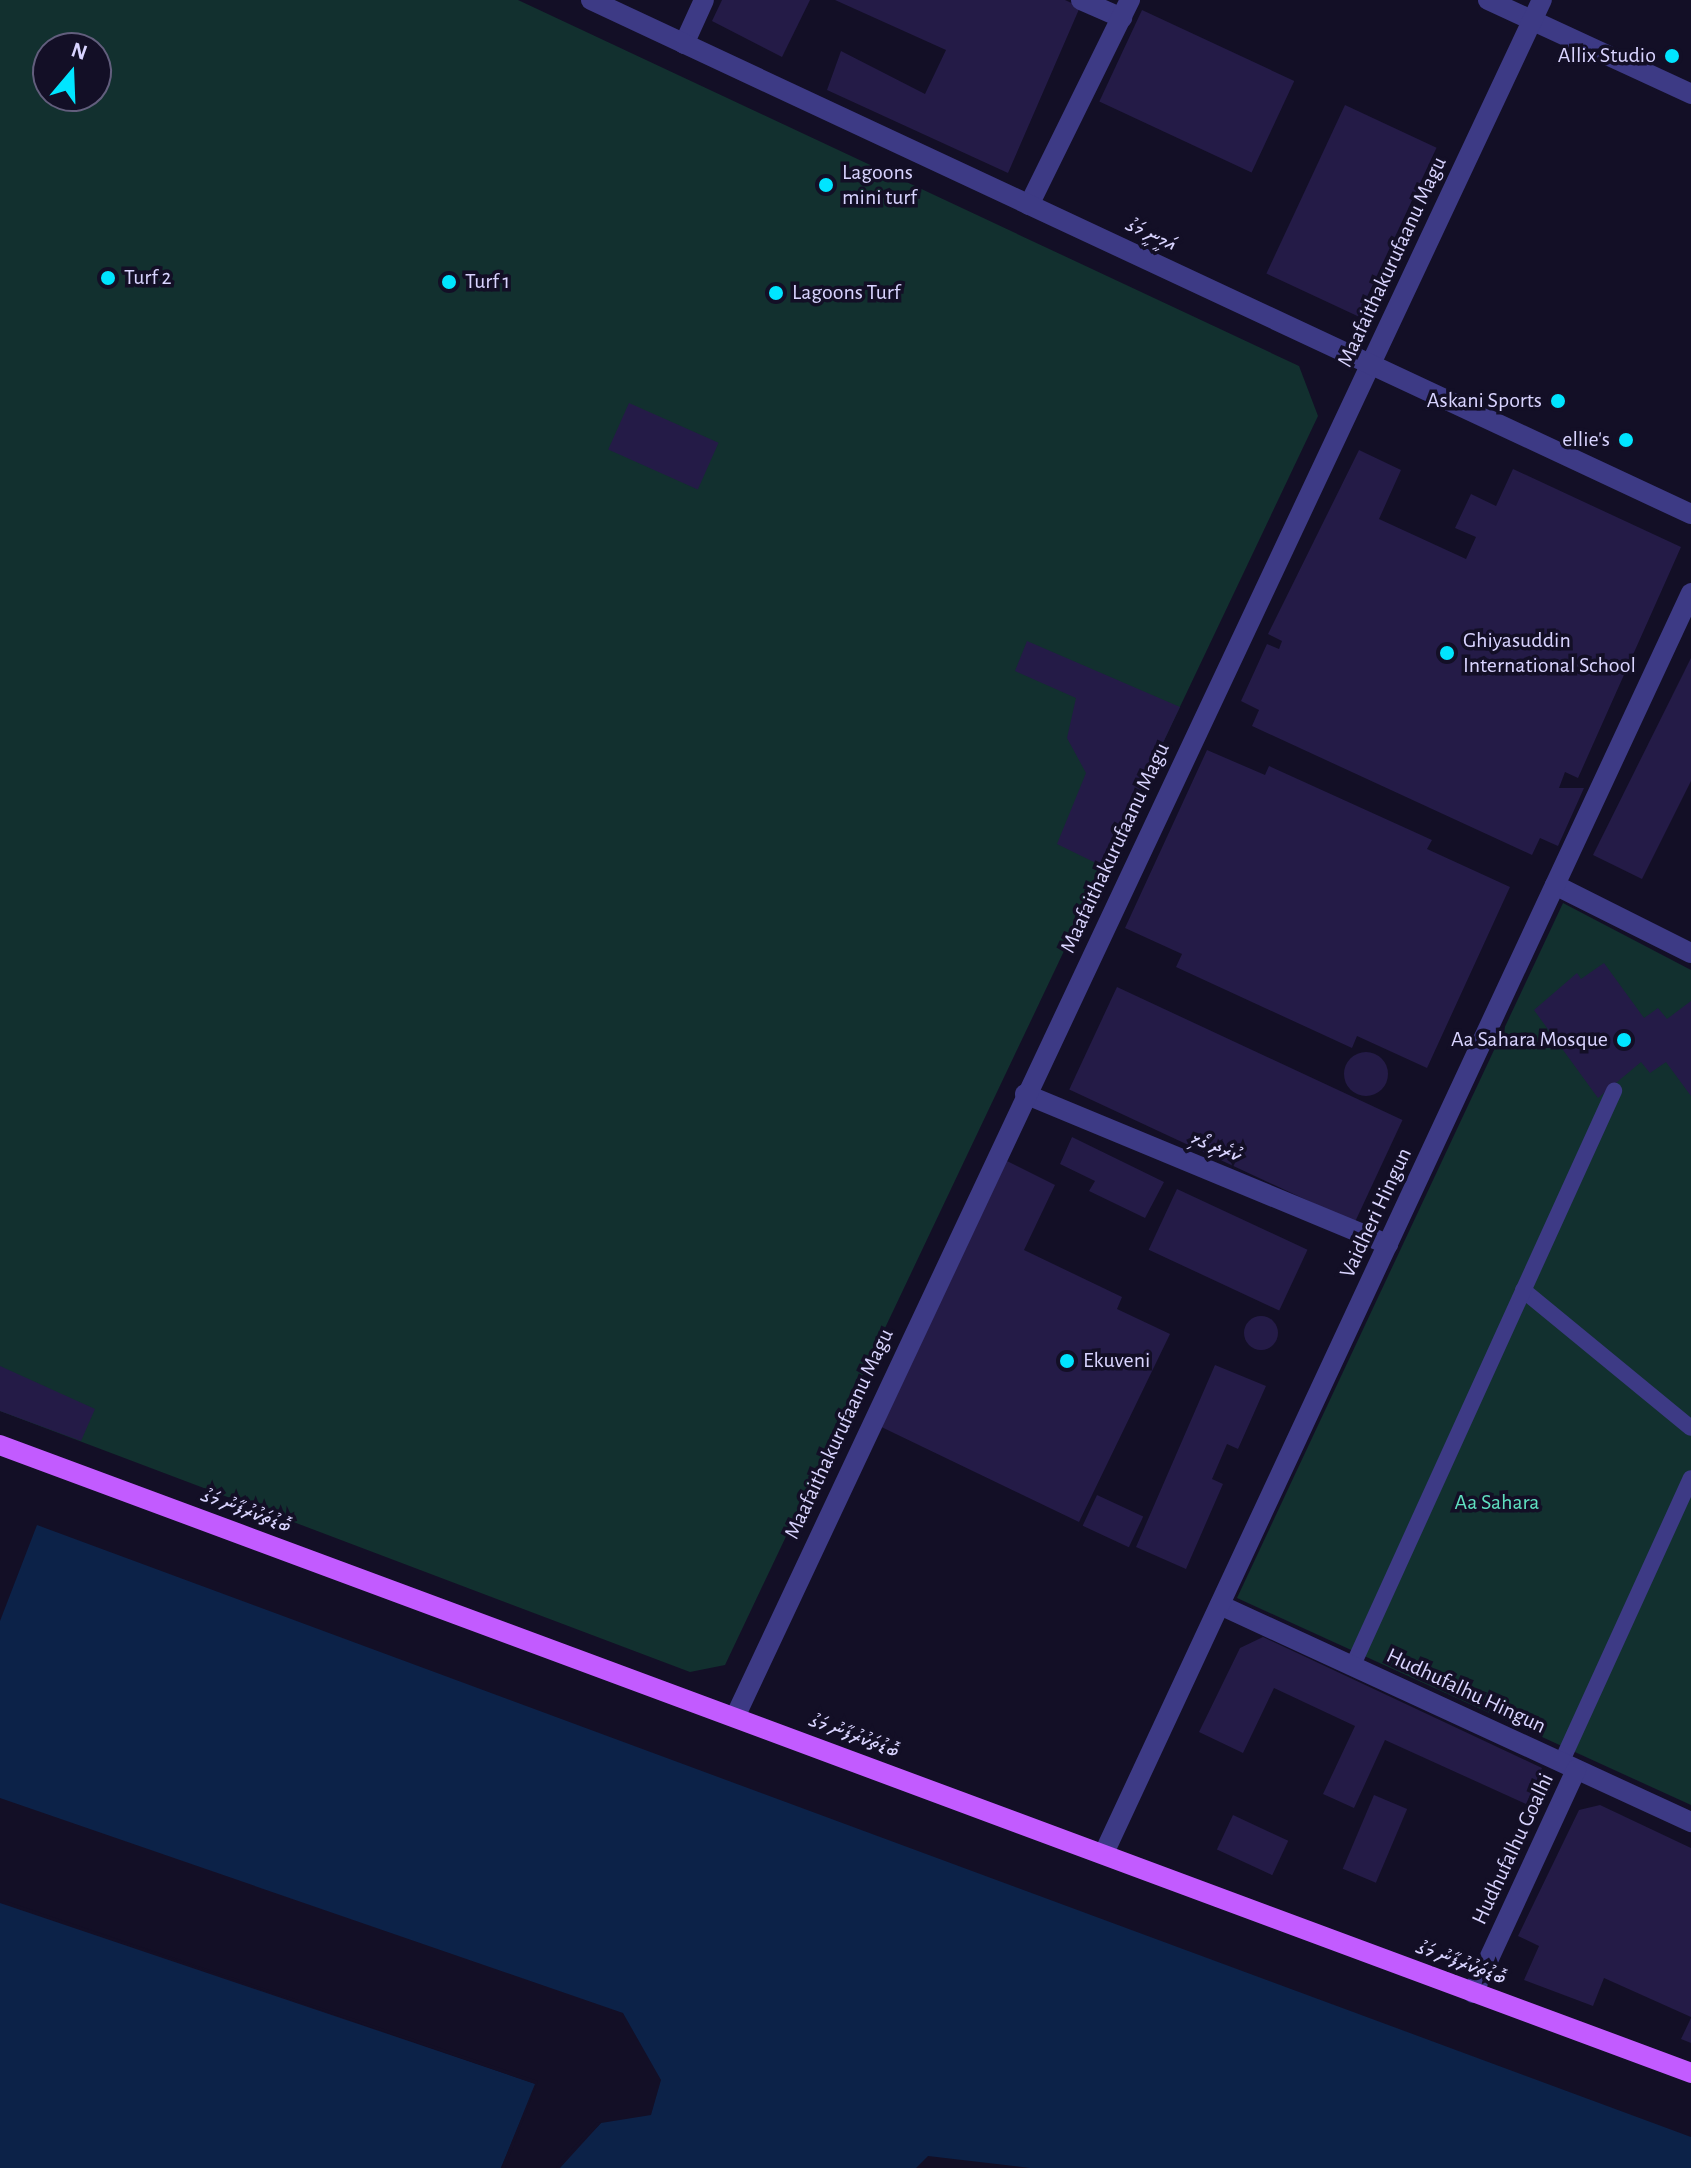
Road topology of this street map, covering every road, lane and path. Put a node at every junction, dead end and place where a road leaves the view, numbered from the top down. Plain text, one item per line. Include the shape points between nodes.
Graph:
1 (591, 0) edge
2 (704, 0) edge
3 (1081, 0) edge
4 (1488, 0) edge
5 (1542, 0) edge
6 (1126, 9) edge
7 (1532, 21) junction
8 (684, 44) junction
9 (1691, 94) edge
10 (1029, 205) junction
11 (1370, 364) junction
12 (1691, 514) edge
13 (1691, 593) edge
14 (1555, 885) junction
15 (1691, 953) edge
16 (1614, 1091) dead end
17 (1025, 1094) junction
18 (1388, 1244) junction
19 (1523, 1290) junction
20 (1691, 1428) edge
21 (0, 1445) edge
22 (1691, 1478) edge
23 (1220, 1605) junction
24 (1353, 1665) junction
25 (735, 1717) junction
26 (1569, 1766) junction
27 (1691, 1822) edge
28 (1104, 1853) junction
29 (1473, 1993) junction
30 (1691, 2073) edge

1 - 8 street, އަމީނީ މަގު
2 - 8 street
3 - 6 street
4 - 7 street
5 - 7 street, Maafaithakurufaanu Magu
6 - 10 street
7 - 9 street
7 - 11 street, Maafaithakurufaanu Magu
8 - 10 street, އަމީނީ މަގު
10 - 11 street, އަމީނީ މަގު
11 - 12 street, އަމީނީ މަގު
11 - 17 street, Maafaithakurufaanu Magu
13 - 14 street, Vaidheri Hingun
14 - 15 street
14 - 18 street, Vaidheri Hingun
16 - 19 lane
17 - 18 street, ކުރެދި ގޯޅި
17 - 25 street, Maafaithakurufaanu Magu
18 - 23 street, Vaidheri Hingun
19 - 20 lane
19 - 24 lane
21 - 25 main road, ބޮޑުތަކުރުފާނު މަގު
22 - 26 lane
23 - 24 street, Hudhufalhu Hingun
23 - 28 street, Vaidheri Hingun
24 - 26 street, Hudhufalhu Hingun
25 - 28 main road, ބޮޑުތަކުރުފާނު މަގު
26 - 27 street, Hudhufalhu Hingun
26 - 29 street, Hudhufalhu Goalhi
28 - 29 main road, ބޮޑުތަކުރުފާނު މަގު
29 - 30 main road, ބޮޑުތަކުރުފާނު މަގު

